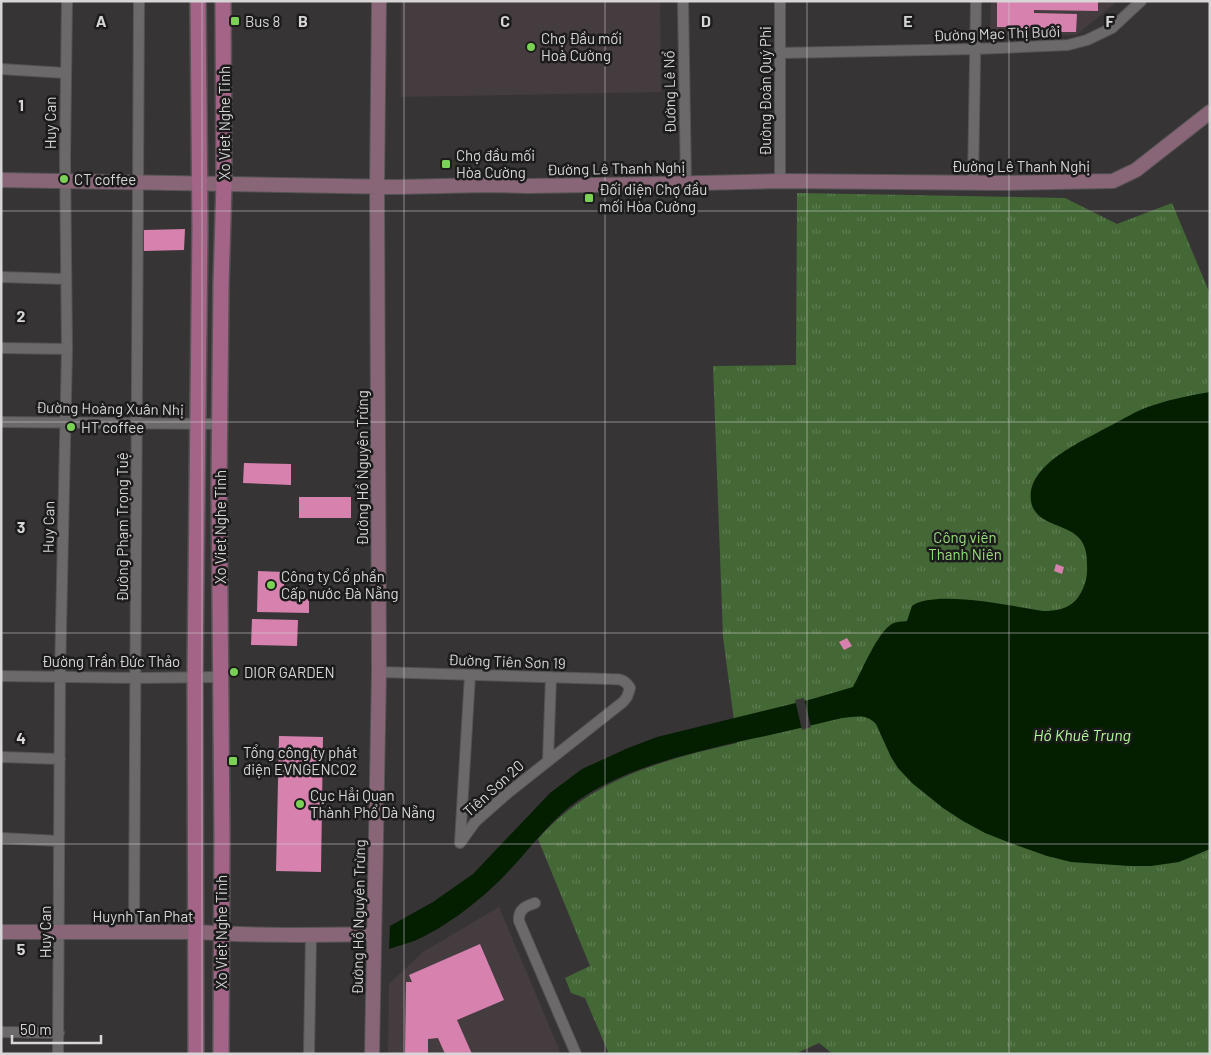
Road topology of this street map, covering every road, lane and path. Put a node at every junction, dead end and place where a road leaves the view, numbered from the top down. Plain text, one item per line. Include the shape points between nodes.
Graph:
1 (67, 1) edge
2 (139, 1) edge
3 (198, 1) edge
4 (223, 1) edge
5 (379, 1) edge
6 (683, 1) edge
7 (780, 1) edge
8 (976, 1) edge
9 (1141, 1) edge
10 (976, 49) junction
11 (780, 53) junction
12 (1, 69) edge
13 (66, 73) junction
14 (1210, 112) edge
15 (1, 180) edge
16 (66, 181) junction
17 (780, 181) junction
18 (139, 182) junction
19 (200, 182) junction
20 (973, 182) junction
21 (224, 183) junction
22 (686, 183) junction
23 (377, 186) junction
24 (1, 277) edge
25 (66, 279) junction
26 (1, 348) edge
27 (67, 349) junction
28 (1, 422) edge
29 (65, 422) junction
30 (197, 423) junction
31 (137, 424) junction
32 (219, 424) junction
33 (379, 672) junction
34 (470, 674) junction
35 (1, 676) edge
36 (60, 676) junction
37 (195, 676) junction
38 (221, 677) junction
39 (551, 677) junction
40 (136, 678) junction
41 (630, 688) joint
42 (1, 757) edge
43 (60, 759) junction
44 (548, 761) junction
45 (1, 838) edge
46 (59, 841) junction
47 (535, 903) dead end
48 (1, 932) edge
49 (60, 932) junction
50 (134, 932) junction
51 (196, 932) junction
52 (221, 934) junction
53 (374, 934) junction
54 (311, 935) junction
55 (1, 1032) edge
56 (59, 1033) junction
57 (58, 1054) edge
58 (196, 1054) edge
59 (221, 1054) edge
60 (309, 1054) edge
61 (372, 1054) edge
62 (576, 1054) edge

1 - 13 street, Huy Can
2 - 18 street, Đường Phạm Trọng Tuệ
3 - 19 main road, Xo Viet Nghe Tinh
4 - 21 main road, Xo Viet Nghe Tinh
5 - 23 street, Đường Hồ Nguyên Trừng
6 - 22 street, Đường Lê Nổ
7 - 11 street, Đường Đoàn Quý Phi
8 - 10 street
9 - 10 street, Đường Mạc Thị Bưởi via 1112,28 1078,43
10 - 11 street, Đường Mạc Thị Bưởi
10 - 20 street
11 - 17 street, Đường Đoàn Quý Phi
12 - 13 street
13 - 16 street, Huy Can
14 - 20 street, Đường Lê Thanh Nghị via 1136,170 1113,181
15 - 16 street, Đường Lê Thanh Nghị
16 - 18 street, Đường Lê Thanh Nghị
16 - 25 street, Huy Can
17 - 20 street, Đường Lê Thanh Nghị
17 - 22 street, Đường Lê Thanh Nghị
18 - 19 street, Đường Lê Thanh Nghị
18 - 31 street, Đường Phạm Trọng Tuệ
19 - 21 street, Đường Lê Thanh Nghị
19 - 30 main road, Xo Viet Nghe Tinh
21 - 23 street, Đường Lê Thanh Nghị
21 - 32 main road, Xo Viet Nghe Tinh
22 - 23 street, Đường Lê Thanh Nghị
23 - 33 street, Đường Hồ Nguyên Trừng
24 - 25 street
25 - 27 street, Huy Can
26 - 27 street
27 - 29 street, Huy Can
28 - 29 street, Đường Hoàng Xuân Nhị
29 - 31 street, Đường Hoàng Xuân Nhị
29 - 36 street, Huy Can
30 - 31 street, Đường Hoàng Xuân Nhị
30 - 32 street, Đường Hoàng Xuân Nhị
30 - 37 main road, Xo Viet Nghe Tinh
31 - 40 street, Đường Phạm Trọng Tuệ
32 - 38 main road, Xo Viet Nghe Tinh
33 - 34 street, Đường Tiên Sơn 19
33 - 53 street, Đường Hồ Nguyên Trừng
34 - 39 street, Đường Tiên Sơn 19
34 - 44 street, Tiên Sơn 20 via 460,843 475,822
35 - 36 street, Đường Trần Đức Thảo
36 - 40 street, Đường Trần Đức Thảo
36 - 43 street, Huy Can
37 - 38 street, Đường Trần Đức Thảo
37 - 40 street, Đường Trần Đức Thảo
37 - 51 main road, Xo Viet Nghe Tinh
38 - 52 main road, Xo Viet Nghe Tinh
39 - 41 street, Đường Tiên Sơn 19 via 621,680
39 - 44 street
40 - 50 street, Đường Phạm Trọng Tuệ
41 - 44 street, Tiên Sơn 20 via 623,702
42 - 43 street
43 - 46 street, Huy Can
45 - 46 street
46 - 49 street, Huy Can
47 - 62 street via 521,911 519,920
48 - 49 street, Huynh Tan Phat
49 - 50 street, Huynh Tan Phat
49 - 56 street, Huy Can
50 - 51 street, Huynh Tan Phat
51 - 52 street, Huynh Tan Phat
51 - 58 main road, Xo Viet Nghe Tinh
52 - 54 street, Huynh Tan Phat
52 - 59 main road, Xo Viet Nghe Tinh
53 - 54 street, Huynh Tan Phat
53 - 61 street, Đường Hồ Nguyên Trừng
54 - 60 street
55 - 56 street
56 - 57 street, Huy Can

